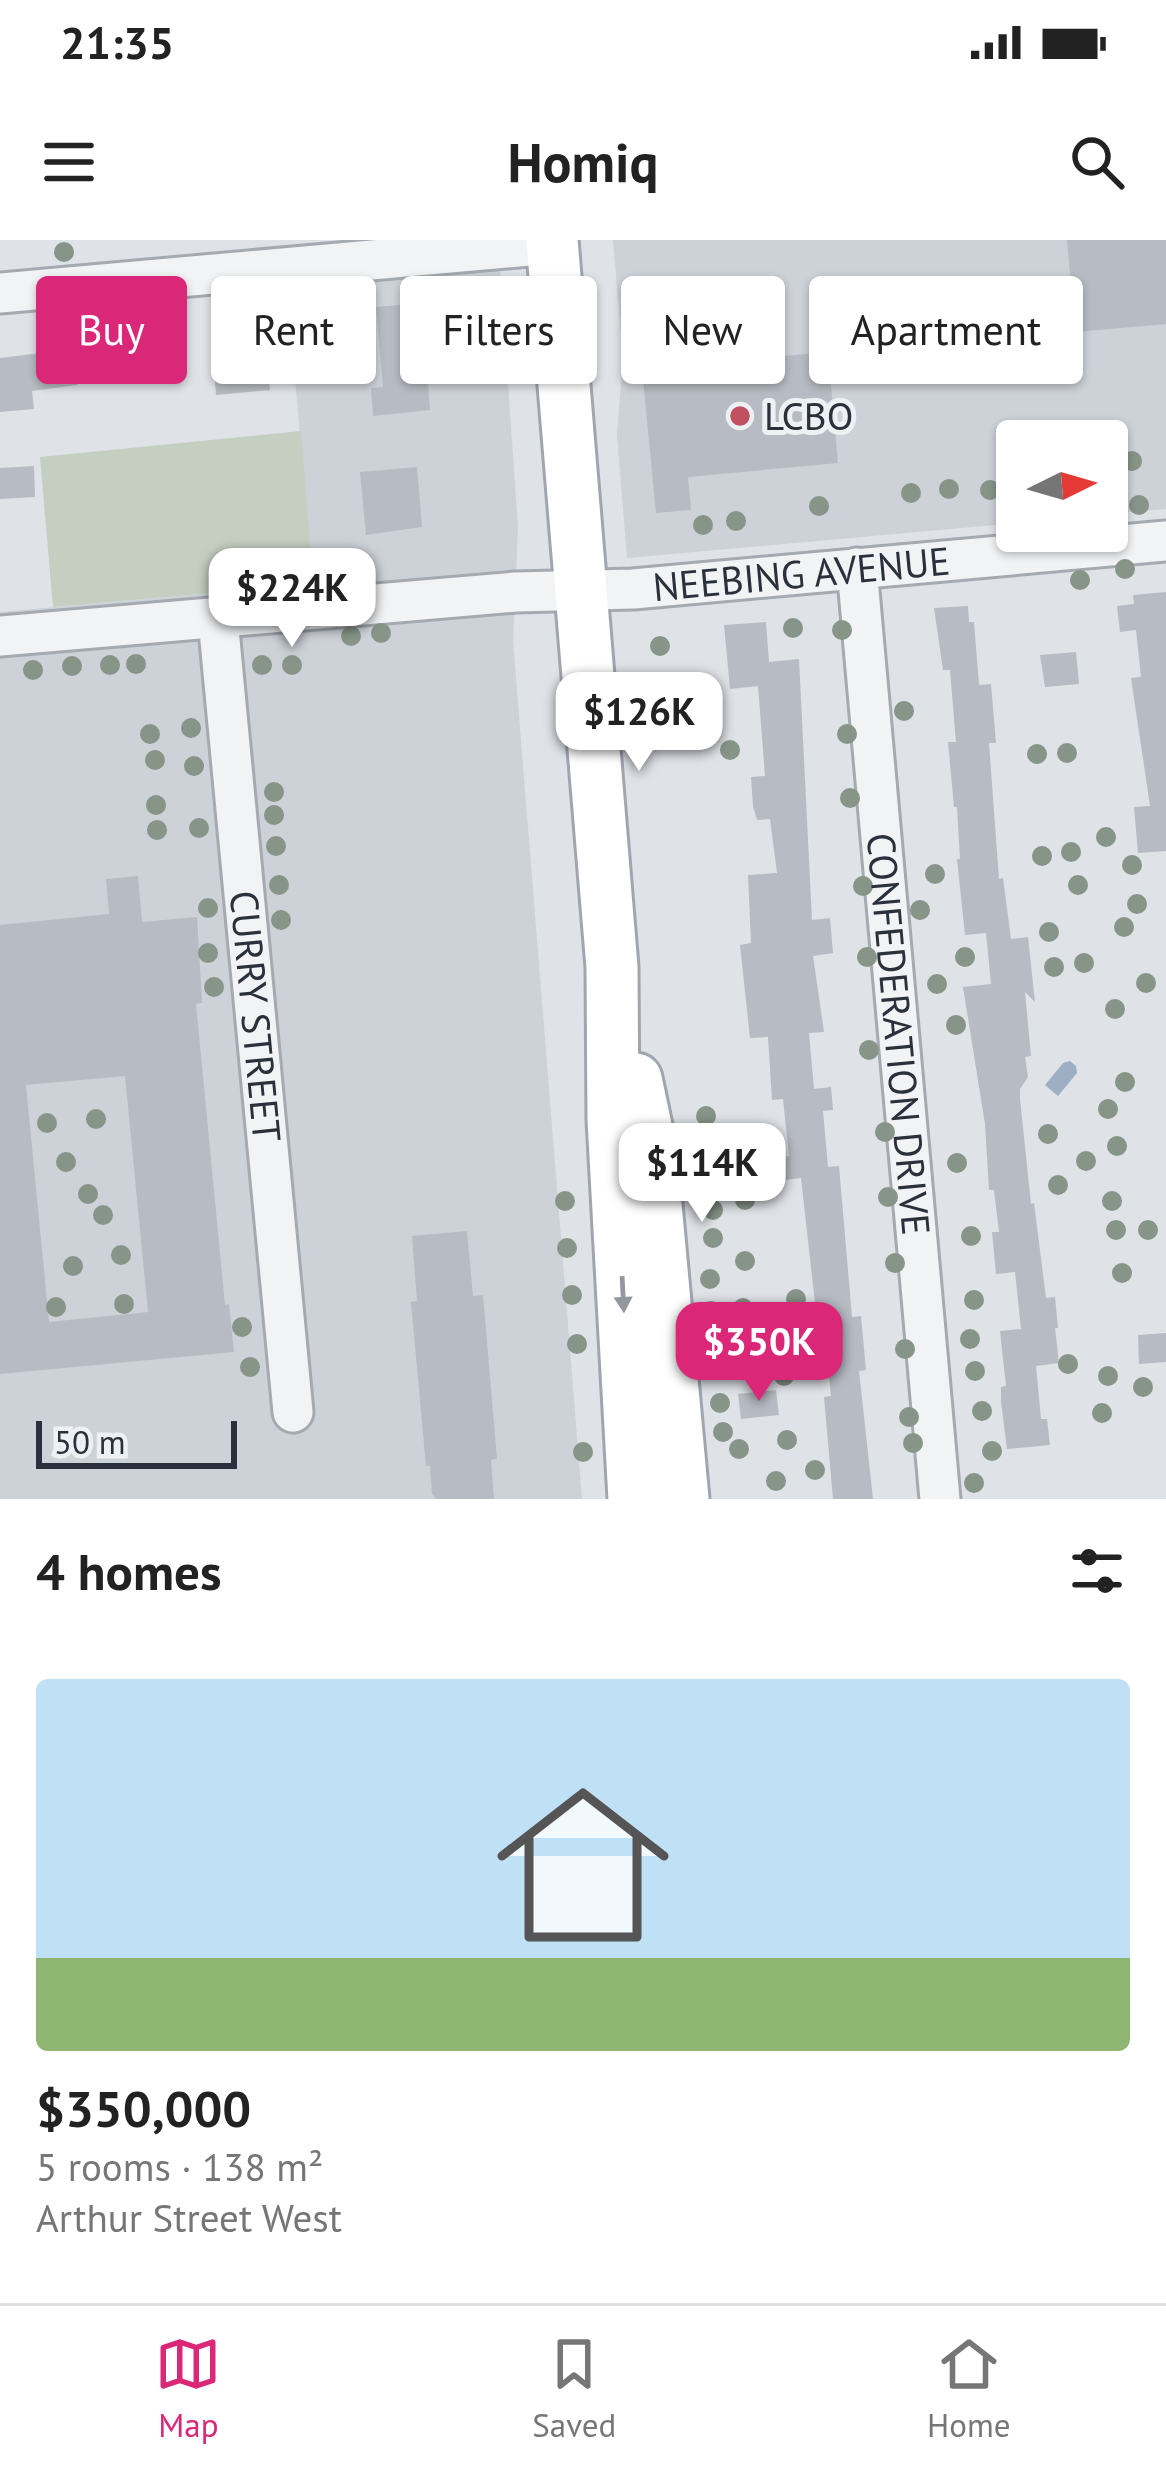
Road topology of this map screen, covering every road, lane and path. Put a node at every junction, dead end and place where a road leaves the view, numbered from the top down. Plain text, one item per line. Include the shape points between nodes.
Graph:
1 (552, 242) edge
2 (363, 251) edge
3 (0, 293) edge
4 (1166, 541) edge
5 (857, 568) junction
6 (579, 589) junction
7 (218, 619) junction
8 (0, 636) edge
9 (612, 967) junction
10 (292, 1412) dead end
11 (634, 1499) edge
12 (683, 1499) edge
13 (940, 1499) edge

1 - 2 street
1 - 6 main road
2 - 3 street
4 - 5 street, NEEBING AVENUE
5 - 6 street, NEEBING AVENUE
5 - 13 street, CONFEDERATION DRIVE
6 - 7 street, NEEBING AVENUE
6 - 9 main road
7 - 8 street, NEEBING AVENUE
7 - 10 street, CURRY STREET
9 -> 11 main road
9 - 12 main road via 651,1150

